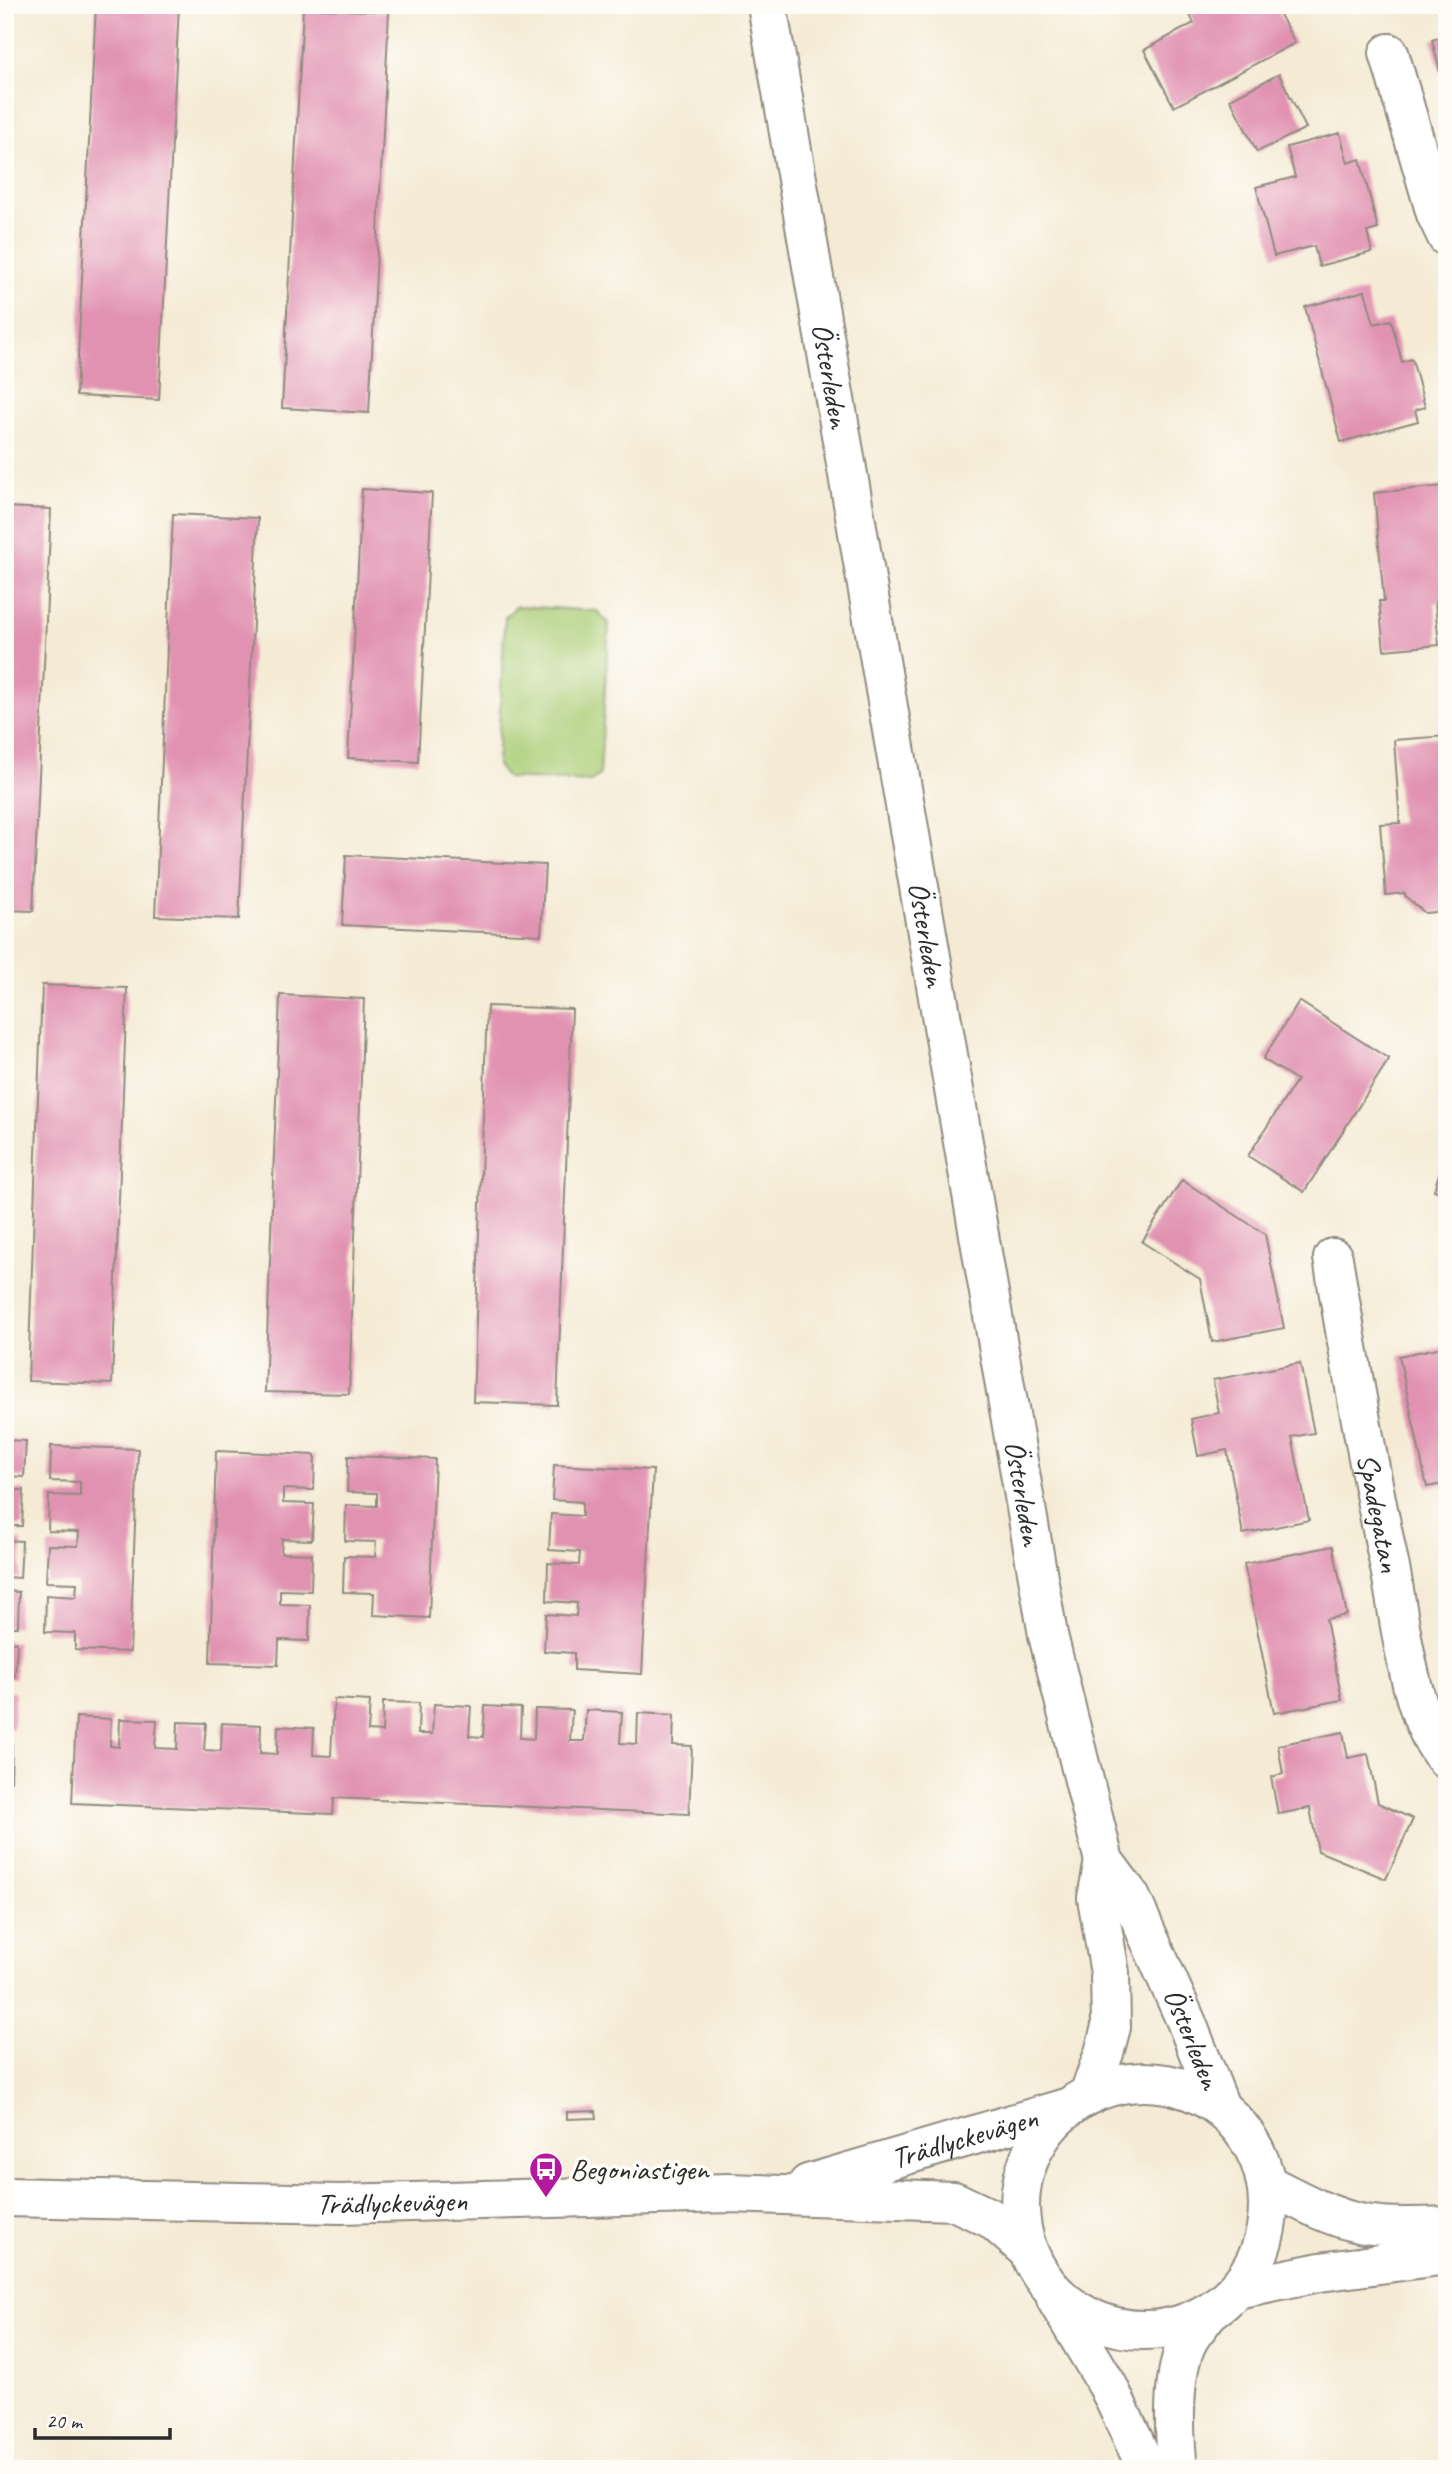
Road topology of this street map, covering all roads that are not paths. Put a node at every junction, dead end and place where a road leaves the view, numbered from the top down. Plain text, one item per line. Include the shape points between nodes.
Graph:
1 (767, 5) edge
2 (1389, 53) dead end
3 (1447, 237) edge
4 (1333, 1258) dead end
5 (1447, 1760) edge
6 (1104, 1861) junction
7 (1078, 2101) junction
8 (1220, 2107) junction
9 (1267, 2184) junction
10 (779, 2193) junction
11 (5, 2197) edge
12 (1447, 2226) edge
13 (1027, 2249) junction
14 (1447, 2255) edge
15 (1050, 2288) junction
16 (1237, 2289) junction
17 (1208, 2313) junction
18 (1147, 2469) edge
19 (1178, 2469) edge

1 - 6 main road, Österleden via 1048,1635
2 - 3 main road via 1436,214
4 - 5 main road, Spadegatan via 1410,1668 1429,1737
6 - 7 main road, Österleden via 1097,1898 1110,1972 1111,2027 1104,2053
6 - 8 main road, Österleden via 1130,1896
7 - 8 main road, Trädlyckevägen via 1127,2082 1146,2081 1185,2088
7 - 10 main road, Trädlyckevägen
7 - 13 main road, Trädlyckevägen via 1051,2123 1027,2161 1019,2205
8 - 9 main road, Trädlyckevägen via 1242,2128 1258,2155
9 - 12 main road via 1362,2224
9 - 16 main road, Trädlyckevägen via 1264,2240
10 - 11 main road, Trädlyckevägen via 341,2204
10 - 13 main road, Trädlyckevägen via 954,2201 992,2219
13 - 15 main road, Trädlyckevägen
14 - 16 main road, Trädlyckevägen
15 - 17 main road, Trädlyckevägen via 1096,2321 1124,2329 1181,2325
15 - 18 main road via 1108,2386
16 - 17 main road, Trädlyckevägen
17 - 19 main road via 1187,2341 1177,2381 1174,2434

